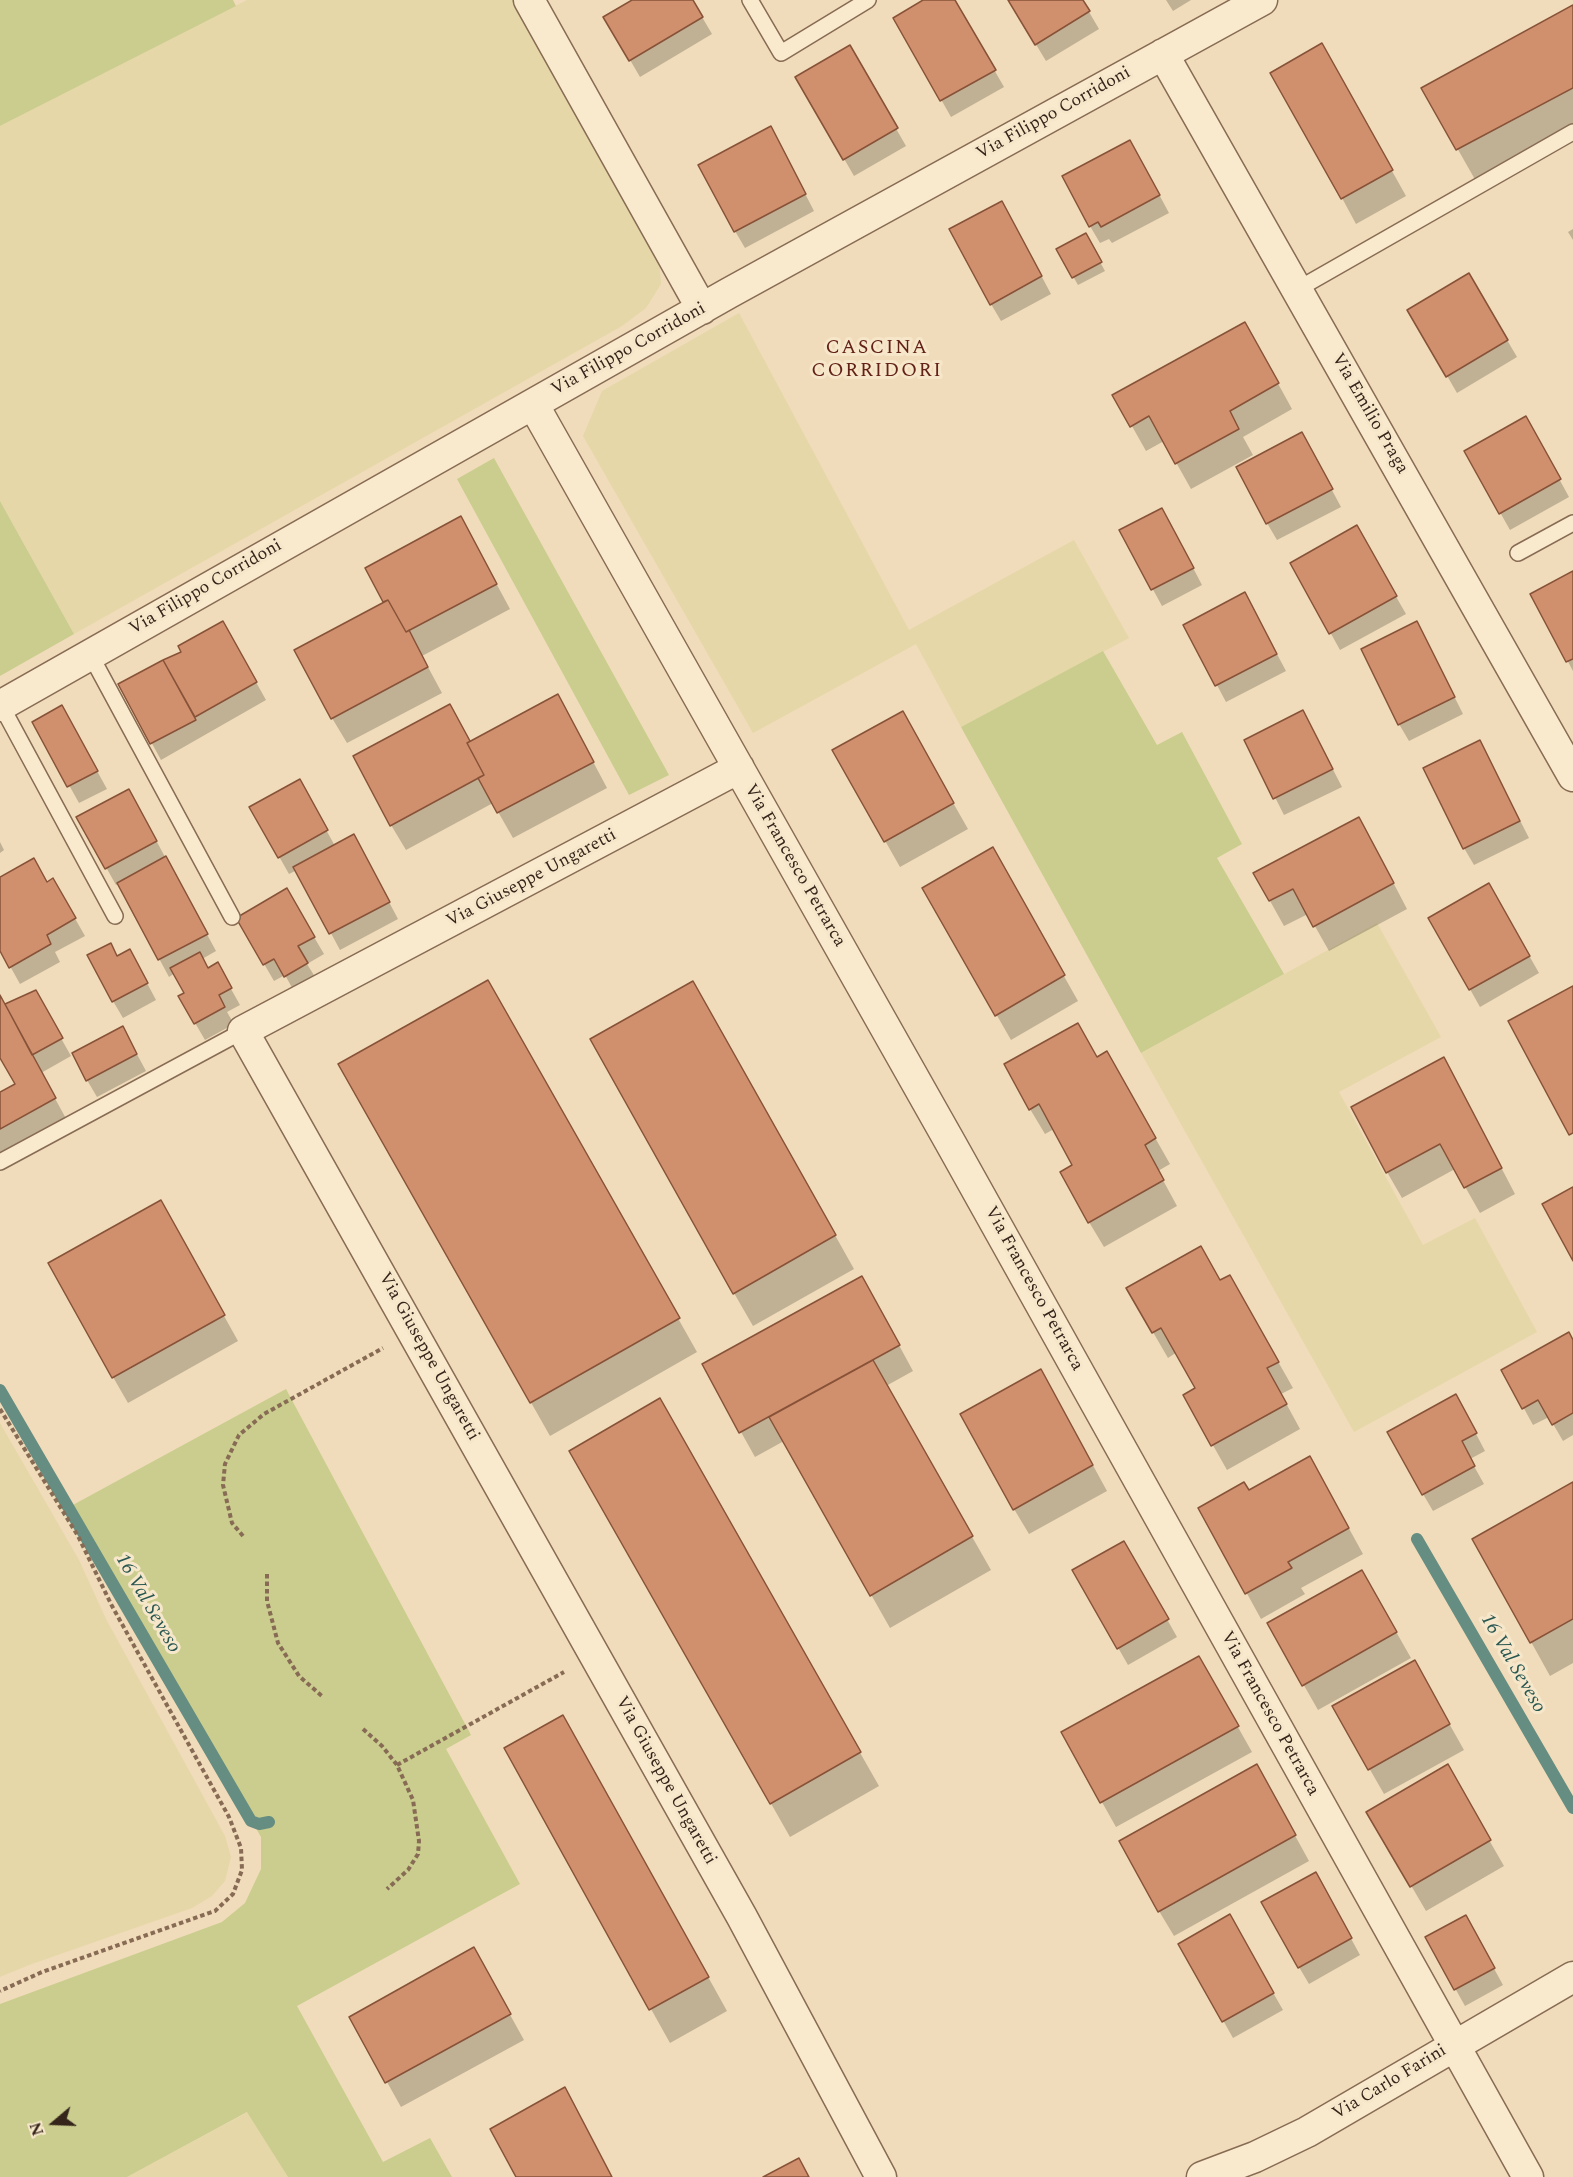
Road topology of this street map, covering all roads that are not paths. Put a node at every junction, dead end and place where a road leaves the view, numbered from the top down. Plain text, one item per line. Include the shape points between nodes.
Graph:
1 (529, 0) edge
2 (750, 0) edge
3 (868, 0) edge
4 (1262, 0) edge
5 (1163, 54) junction
6 (1573, 132) edge
7 (1298, 289) junction
8 (702, 309) junction
9 (533, 404) junction
10 (1573, 524) edge
11 (1518, 553) dead end
12 (90, 654) junction
13 (1, 705) edge
14 (739, 768) junction
15 (1573, 776) edge
16 (115, 916) dead end
17 (232, 917) dead end
18 (243, 1031) junction
19 (0, 1162) edge
20 (1573, 1977) edge
21 (1453, 2046) junction
22 (1232, 2172) edge
23 (881, 2177) edge
24 (1202, 2177) edge
25 (1528, 2177) edge

1 - 8 street
2 - 3 lane via 781,53
4 - 5 street, Via Filippo Corridoni
5 - 7 street, Via Emilio Praga
5 - 8 street, Via Filippo Corridoni
6 - 7 lane
7 - 15 street, Via Emilio Praga
8 - 9 street, Via Filippo Corridoni
9 - 12 street, Via Filippo Corridoni
9 - 14 street, Via Francesco Petrarca
10 - 11 lane
12 - 13 street, Via Filippo Corridoni
12 - 17 lane
13 - 16 lane
14 - 18 street, Via Giuseppe Ungaretti
14 - 21 street, Via Francesco Petrarca
18 - 19 lane
18 - 23 street, Via Giuseppe Ungaretti via 741,1917
20 - 21 street, Via Carlo Farini
21 - 22 street, Via Carlo Farini
21 - 25 street, Via Francesco Petrarca
22 - 24 street, Via Carlo Farini

